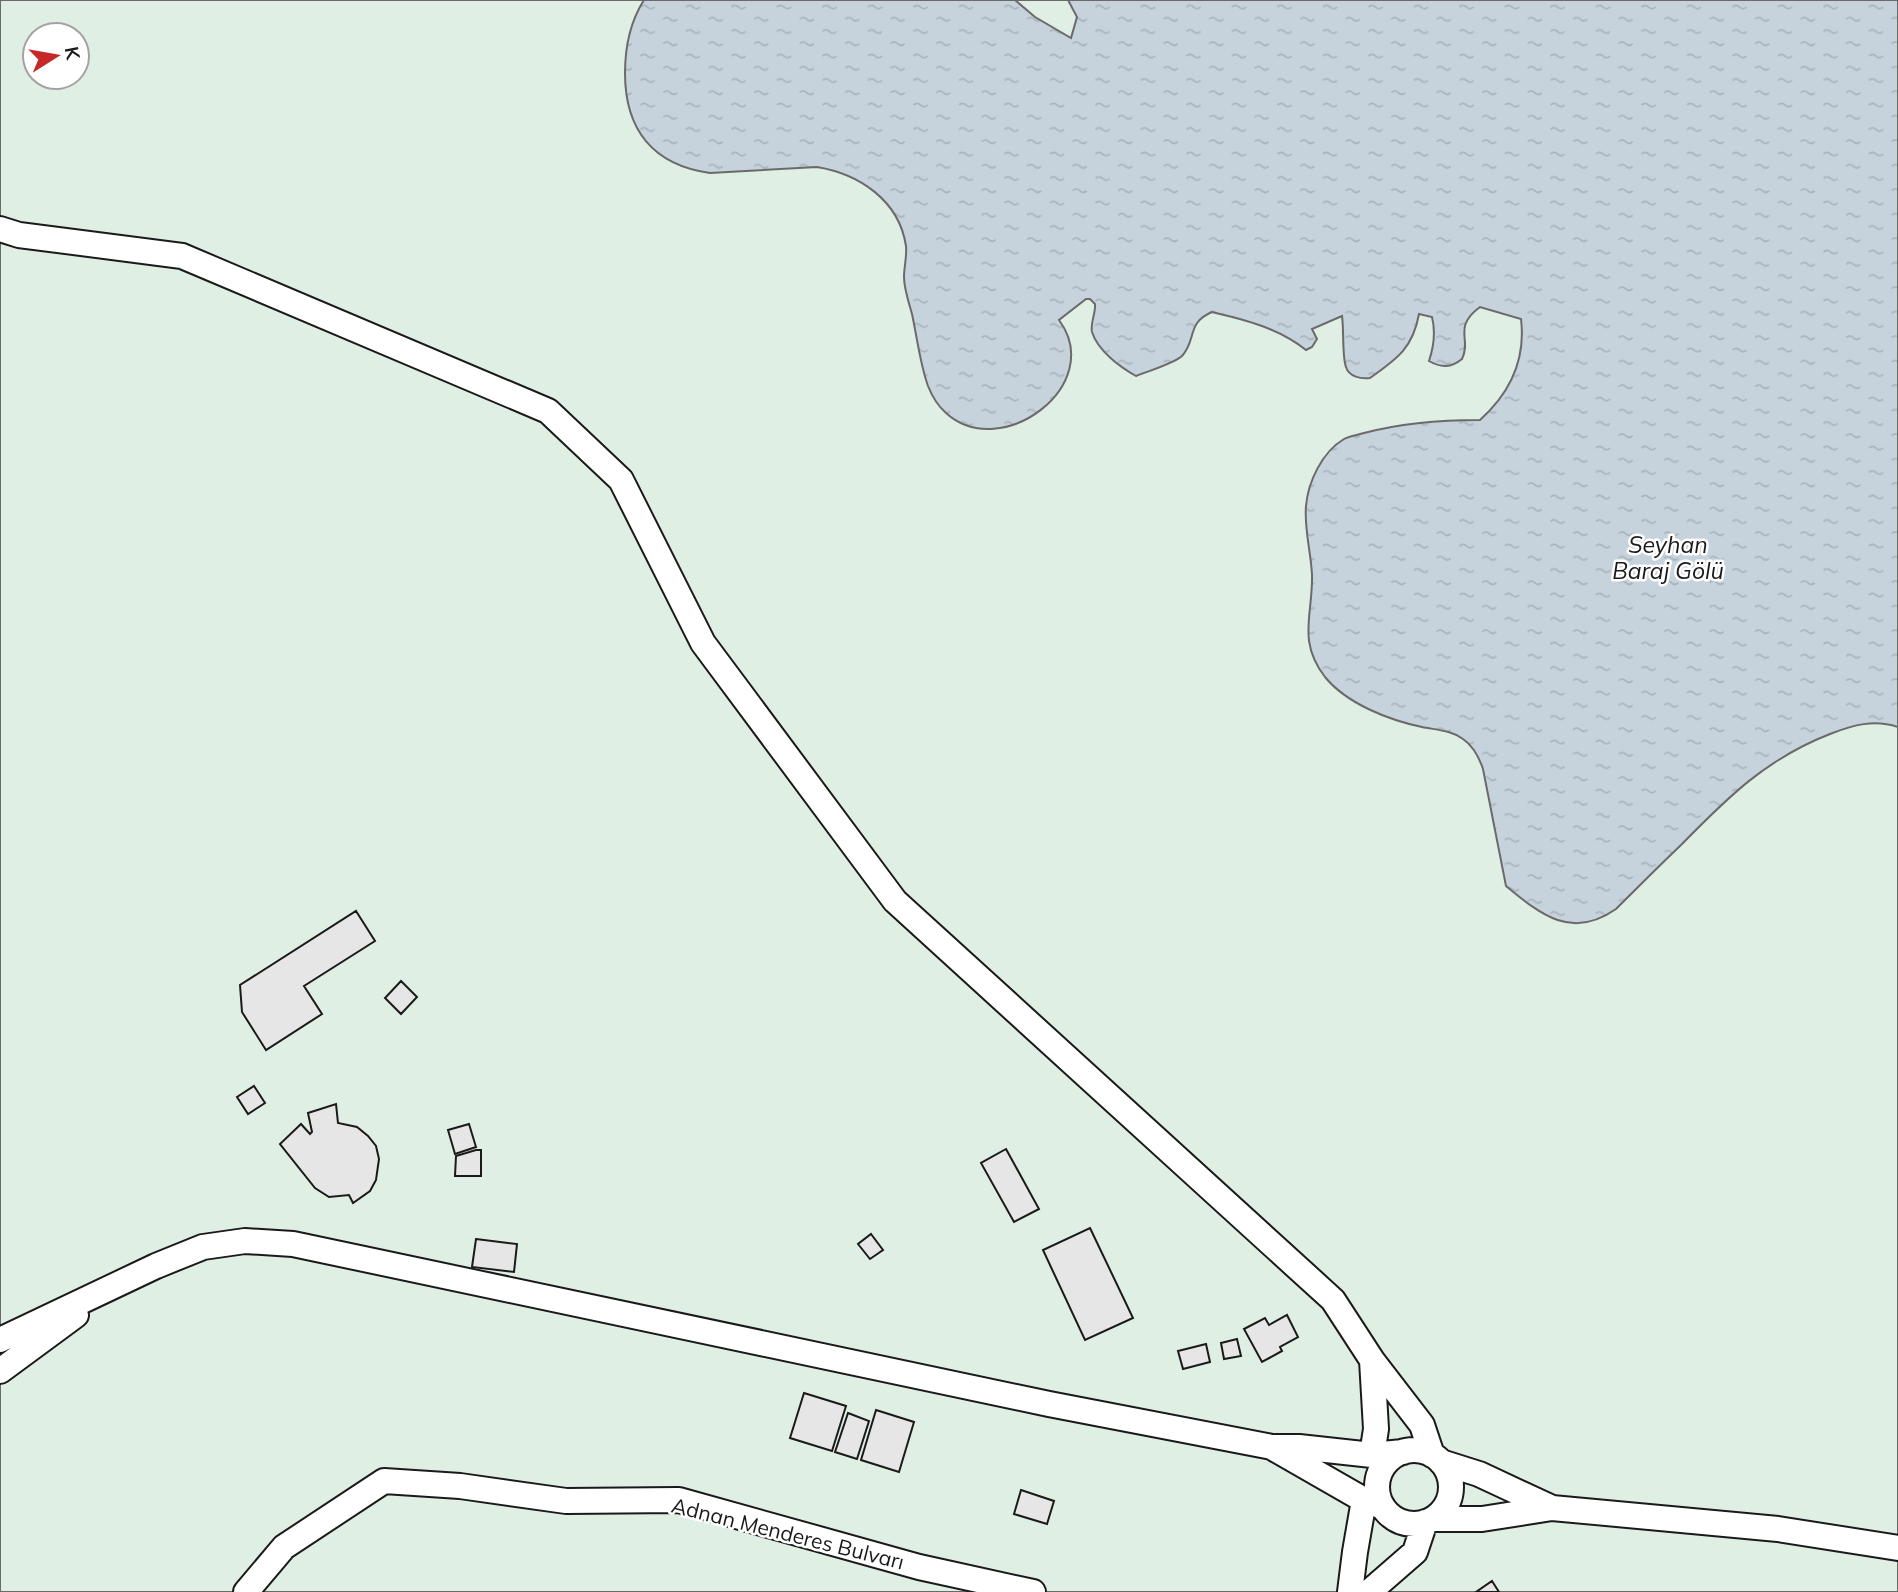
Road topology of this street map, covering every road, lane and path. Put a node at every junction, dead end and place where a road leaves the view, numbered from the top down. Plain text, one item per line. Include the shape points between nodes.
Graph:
1 (0, 229) edge
2 (110, 1289) junction
3 (0, 1340) edge
4 (1372, 1360) junction
5 (0, 1371) edge
6 (1272, 1447) junction
7 (1403, 1452) junction
8 (1372, 1455) junction
9 (1436, 1458) junction
10 (1373, 1503) junction
11 (1552, 1508) junction
12 (1429, 1521) junction
13 (1898, 1548) edge
14 (246, 1592) edge
15 (1033, 1592) edge
16 (1350, 1592) edge
17 (1369, 1592) edge

1 - 4 main road via 181,256 548,411 621,480 703,643 895,901 1333,1300
2 - 3 main road
2 - 5 main road
2 - 6 main road via 203,1247 246,1241 293,1244
4 - 8 main road via 1376,1429
4 - 9 main road via 1422,1425
6 - 8 main road
6 - 10 main road
7 - 8 main road
7 - 9 main road via 1423,1451
7 - 10 main road via 1382,1469
9 - 11 main road
9 - 12 main road via 1451,1486 1443,1510
10 - 12 main road via 1401,1522
10 - 16 main road via 1354,1552
11 - 12 main road via 1482,1519
11 - 13 main road via 1778,1529
12 - 17 main road via 1415,1552
14 - 15 main road, Adnan Menderes Bulvarı via 284,1547 384,1481 566,1501 679,1500 919,1567

